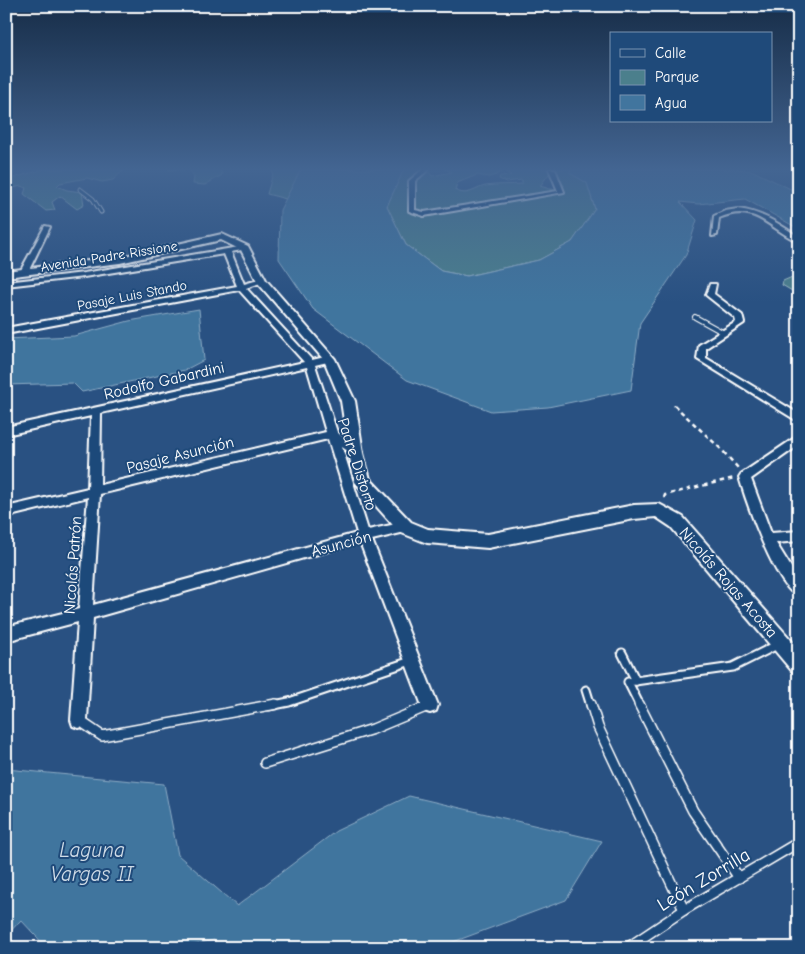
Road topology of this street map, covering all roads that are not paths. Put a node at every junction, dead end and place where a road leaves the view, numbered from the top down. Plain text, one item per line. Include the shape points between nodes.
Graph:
1 (725, 214) edge
2 (757, 214) edge
3 (47, 227) dead end
4 (714, 235) dead end
5 (799, 240) edge
6 (237, 247) junction
7 (26, 270) junction
8 (6, 274) edge
9 (262, 281) junction
10 (6, 284) edge
11 (713, 286) dead end
12 (241, 287) junction
13 (694, 317) dead end
14 (6, 330) edge
15 (724, 333) junction
16 (329, 359) junction
17 (310, 363) junction
18 (96, 411) junction
19 (799, 419) edge
20 (6, 431) edge
21 (332, 434) junction
22 (799, 439) edge
23 (356, 453) junction
24 (94, 492) junction
25 (6, 512) edge
26 (405, 527) junction
27 (364, 536) junction
28 (799, 536) edge
29 (767, 539) junction
30 (799, 591) edge
31 (85, 614) junction
32 (6, 634) edge
33 (781, 643) junction
34 (622, 653) dead end
35 (413, 661) junction
36 (799, 664) edge
37 (636, 681) junction
38 (586, 690) dead end
39 (430, 705) joint
40 (79, 720) joint
41 (265, 763) dead end
42 (799, 842) edge
43 (739, 878) junction
44 (684, 910) junction
45 (627, 948) edge

1 - 4 street via 716,217
2 - 5 street
3 - 7 street
6 - 7 street, Avenida Padre Rissione via 222,237 120,260
6 - 9 street, Padre Distorto
6 - 10 street, Avenida Padre Rissione via 84,275
6 - 12 street, Padre Distorto
7 - 8 street, Avenida Padre Rissione
9 - 12 street, Pasaje Luis Stando
9 - 16 street, Padre Distorto
11 - 15 street via 710,295 713,299 739,317 740,323
12 - 14 street, Pasaje Luis Stando
12 - 17 street, Padre Distorto
13 - 15 lane
15 - 19 street via 702,347 702,359
16 - 17 street, Rodolfo Gabardini
16 - 23 street, Padre Distorto via 348,401
17 - 18 street, Rodolfo Gabardini
17 - 21 street, Padre Distorto
18 - 20 street, Rodolfo Gabardini
18 - 24 street, Nicolás Patrón
21 - 23 street
21 - 24 street, Pasaje Asunción
21 - 27 street, Padre Distorto
22 - 29 street via 745,477
23 - 26 street, Padre Distorto via 363,482
24 - 25 street, Pasaje Asunción
24 - 31 street, Nicolás Patrón
26 - 27 street, Asunción
26 - 33 street, Nicolás Rojas Acosta via 426,536 488,541 659,510 678,522
27 - 31 street, Asunción
27 - 35 street, Padre Distorto
28 - 29 street
29 - 30 street
31 - 32 street, Asunción
31 - 40 street, Nicolás Patrón
33 - 36 street, Nicolás Rojas Acosta
33 - 37 lane via 733,667
34 - 37 lane
35 - 39 street, Padre Distorto
35 - 40 lane via 289,702 102,736
37 - 43 lane via 628,682 693,811
38 - 44 lane via 598,727
39 - 41 lane via 373,729
42 - 43 lane, León Zorrilla
43 - 44 lane, León Zorrilla
44 - 45 lane, León Zorrilla

